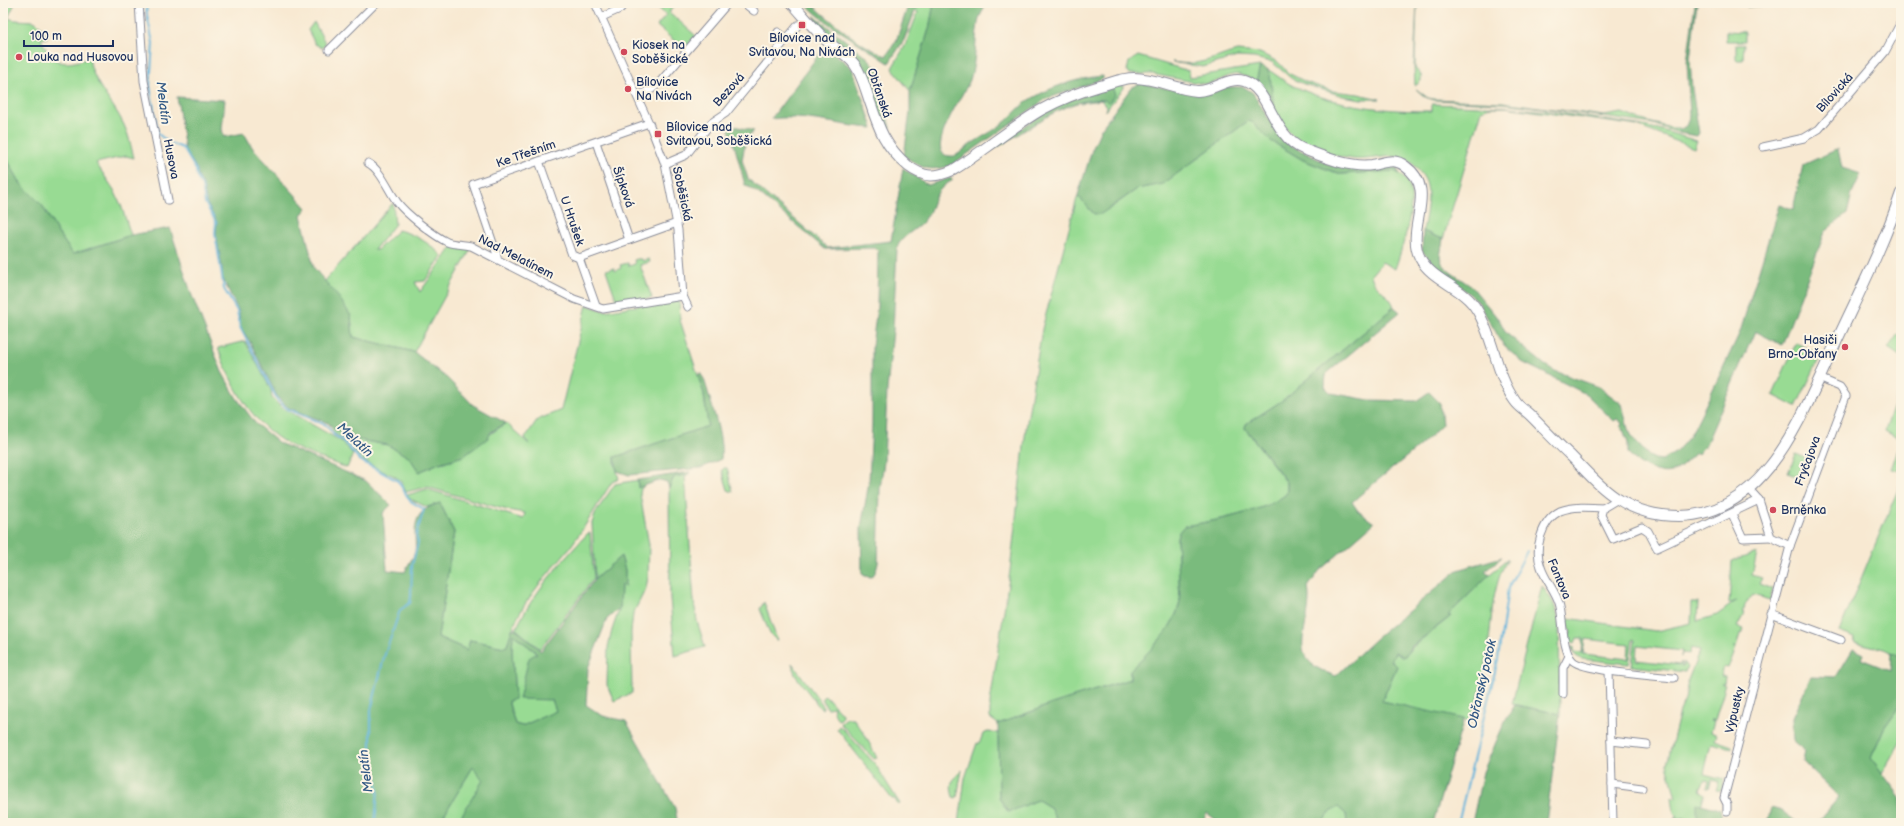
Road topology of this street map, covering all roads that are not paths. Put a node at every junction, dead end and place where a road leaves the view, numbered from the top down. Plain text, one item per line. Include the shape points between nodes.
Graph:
1 (139, 3) edge
2 (376, 3) edge
3 (595, 3) edge
4 (625, 3) edge
5 (728, 3) edge
6 (744, 3) edge
7 (792, 3) edge
8 (754, 11) dead end
9 (602, 17) junction
10 (1901, 22) edge
11 (798, 25) dead end
12 (778, 32) dead end
13 (786, 38) junction
14 (330, 50) dead end
15 (638, 96) junction
16 (649, 123) junction
17 (596, 142) junction
18 (1763, 147) dead end
19 (539, 161) junction
20 (368, 163) dead end
21 (664, 164) junction
22 (1901, 193) edge
23 (168, 200) dead end
24 (677, 223) junction
25 (629, 240) junction
26 (494, 247) junction
27 (487, 250) dead end
28 (497, 255) dead end
29 (579, 258) junction
30 (683, 296) junction
31 (596, 306) junction
32 (688, 307) dead end
33 (1819, 378) junction
34 (1515, 401) joint
35 (1749, 489) junction
36 (1618, 499) junction
37 (1759, 500) junction
38 (1602, 508) junction
39 (1732, 514) junction
40 (1771, 537) junction
41 (1790, 546) junction
42 (1771, 614) junction
43 (1841, 640) dead end
44 (1569, 656) junction
45 (1608, 670) junction
46 (1674, 678) dead end
47 (1563, 694) dead end
48 (1611, 741) junction
49 (1648, 745) dead end
50 (1612, 784) junction
51 (1642, 788) dead end
52 (1727, 812) dead end
53 (1613, 823) edge

1 - 23 street, Husova via 144,81
2 - 14 street
3 - 9 street, Soběšická
4 - 9 street via 620,9
5 - 15 street via 659,83
6 - 8 street
7 - 34 main road, Obřanská via 822,36 855,65 862,78 879,131 888,146 903,162 916,172 927,176 946,173 964,163 1052,104 1126,79 1146,79 1198,91 1233,80 1243,80 1259,92 1281,131 1289,141 1300,148 1358,166 1392,160 1402,163 1416,175 1421,188 1422,198 1416,234 1421,259 1427,269 1465,294 1476,307
9 - 15 street, Soběšická
10 - 18 street, Bílovická via 1886,52 1818,129 1804,138
11 - 13 street, Bezová
12 - 13 street
13 - 21 street, Bezová via 726,114 711,123 689,152
15 - 16 street, Soběšická
16 - 17 street, Ke Třešním
16 - 21 street, Soběšická
17 - 19 street, Ke Třešním
17 - 25 street, Šípková
19 - 26 street, Ke Třešním via 473,184
19 - 29 street, U Hrušek via 572,255
20 - 31 street, Nad Melatínem via 375,168 407,214 443,239 471,246 574,299
21 - 24 street, Soběšická
22 - 33 main road, Fryčajova via 1889,229
24 - 25 street
24 - 30 street, Soběšická
25 - 29 street
26 - 27 street
26 - 28 street, Ke Třešním
29 - 31 street, U Hrušek
30 - 31 street, Nad Melatínem via 603,309
30 - 32 street, Soběšická
33 - 35 main road, Fryčajova via 1780,452
33 - 41 street, Fryčajova via 1840,387 1846,396
34 - 36 main road, Fryčajova via 1599,484
35 - 36 main road, Fryčajova via 1737,499 1713,510 1690,516 1662,516
35 - 37 street
36 - 38 street
37 - 39 street
37 - 40 street
38 - 39 street via 1601,515 1613,539 1642,527 1648,531 1657,548
38 - 44 street, Fantova via 1581,507 1559,512 1545,528 1538,545 1540,567 1559,602 1566,651
39 - 40 street via 1743,538
40 - 41 street
41 - 42 street, Výpustky
42 - 43 street
42 - 52 street, Výpustky via 1724,798
44 - 45 street via 1577,664
44 - 47 street via 1563,668
45 - 46 street
45 - 48 street
48 - 49 street
48 - 50 street
50 - 51 street
50 - 53 street

